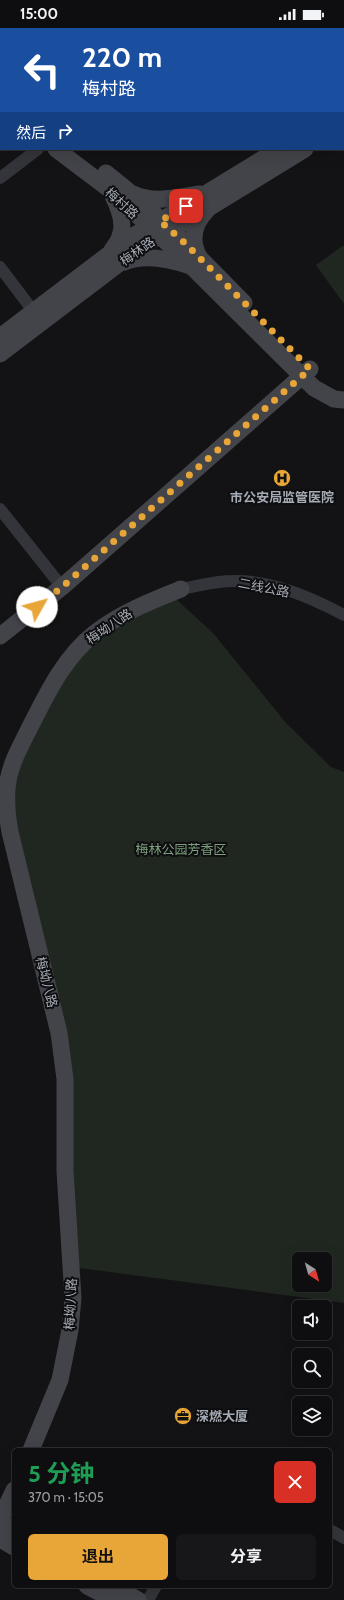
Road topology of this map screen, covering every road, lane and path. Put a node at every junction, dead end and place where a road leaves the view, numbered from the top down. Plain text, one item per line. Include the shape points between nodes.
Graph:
1 (37, 150) edge
2 (58, 150) edge
3 (75, 150) edge
4 (278, 150) edge
5 (303, 150) edge
6 (0, 178) edge
7 (117, 189) junction
8 (210, 199) junction
9 (160, 228) junction
10 (114, 259) junction
11 (195, 261) junction
12 (0, 267) edge
13 (34, 312) junction
14 (0, 337) edge
15 (0, 354) edge
16 (306, 373) junction
17 (342, 400) edge
18 (0, 509) edge
19 (62, 587) junction
20 (181, 589) joint
21 (344, 615) edge
22 (0, 636) edge
23 (32, 1448) edge
24 (12, 1494) edge
25 (0, 1520) edge
26 (12, 1529) edge
27 (332, 1531) edge
28 (0, 1538) edge
29 (344, 1538) edge
30 (12, 1546) edge
31 (91, 1588) edge
32 (117, 1588) edge
33 (155, 1588) edge
34 (114, 1600) edge
35 (138, 1600) edge
36 (148, 1600) edge

1 - 6 street
2 - 7 street, 梅村路
3 - 7 street, 梅村路
4 - 8 street, 梅林路
5 - 8 street, 梅林路
7 - 8 street via 162,200
7 - 9 street, 梅村路
7 - 10 street via 121,236
8 - 9 street, 梅林路
8 - 11 street via 195,232
9 - 10 street, 梅林路 via 133,236
9 - 11 street, 梅村路
10 - 11 street
10 - 13 street, 梅林路
10 - 15 street, 梅林路
11 - 16 street, 梅村路
12 - 13 street
13 - 14 street, 梅林路
16 - 17 street, 梅村路
16 - 19 street
18 - 19 street
19 - 22 street
20 - 21 street, 二线公路 via 221,582 248,582 291,592
20 - 23 street, 梅坳八路 via 138,607 107,625 73,654 44,699 16,755 8,782 6,810 10,832 59,1033 65,1079 64,1171 73,1298 70,1330 60,1380
24 - 25 street
25 - 26 street
27 - 29 street
28 - 30 street
31 - 34 street
32 - 35 street
33 - 36 street

